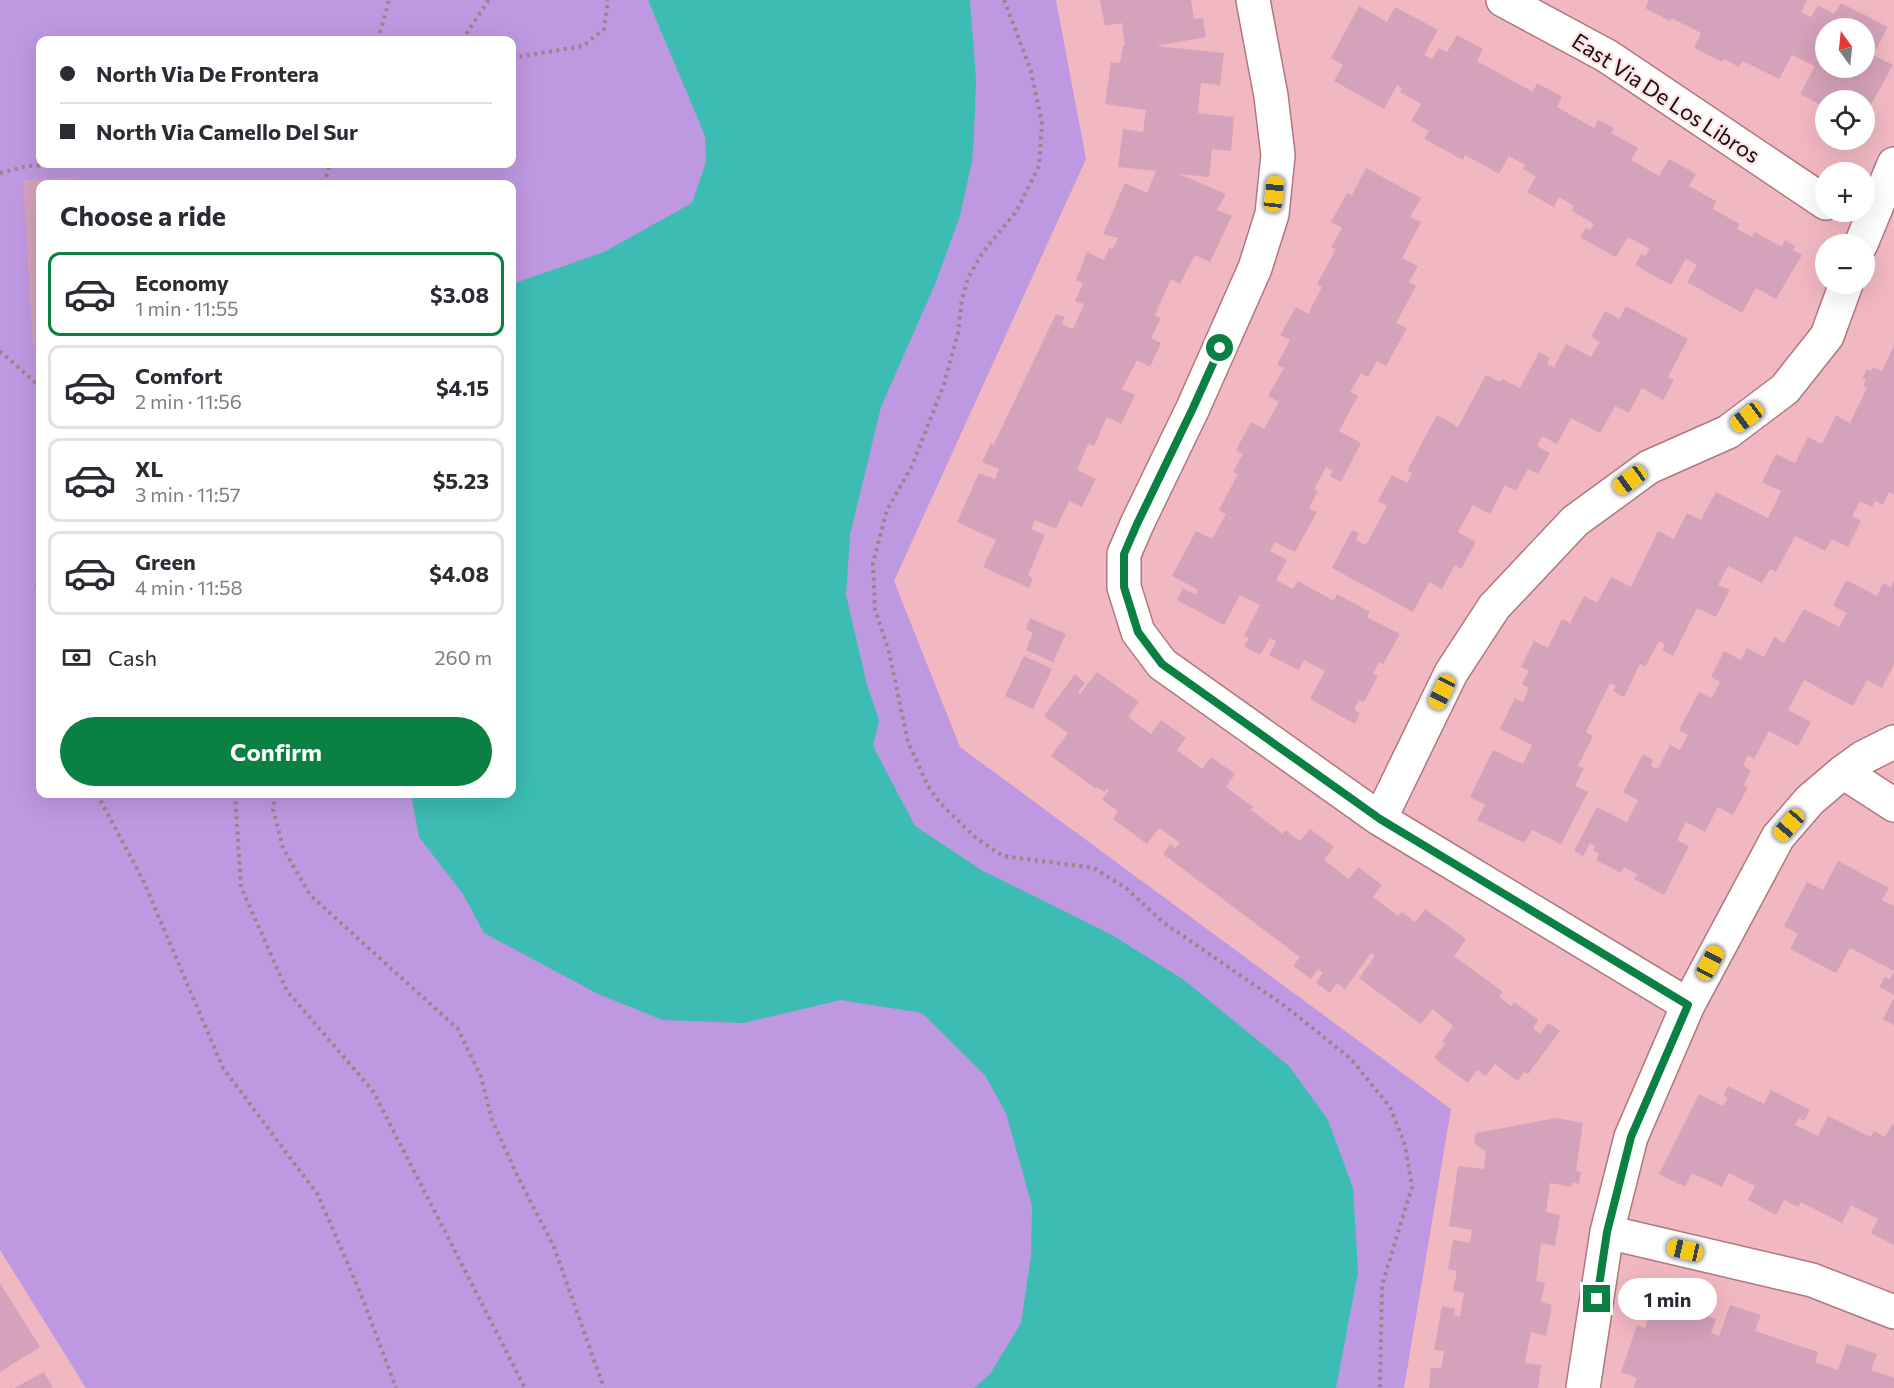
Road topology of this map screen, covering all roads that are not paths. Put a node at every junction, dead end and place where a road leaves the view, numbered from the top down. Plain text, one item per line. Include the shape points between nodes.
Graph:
1 (1253, 0) edge
2 (1503, 0) edge
3 (1894, 164) edge
4 (1815, 196) edge
5 (1849, 222) edge
6 (1860, 234) edge
7 (1864, 234) edge
8 (1842, 294) edge
9 (1894, 742) edge
10 (1843, 772) junction
11 (1894, 805) edge
12 (1380, 819) junction
13 (1688, 1005) junction
14 (1607, 1232) junction
15 (1894, 1312) edge
16 (1583, 1388) edge

1 - 12 street via 1278,155 1272,214 1255,268 1124,554 1124,587 1138,632 1162,664
2 - 4 street, East Via De Los Libros via 1607,56
3 - 7 street
5 - 6 street
8 - 12 street via 1827,336 1785,389 1728,432 1649,467 1575,521 1494,607 1451,673
9 - 10 street
10 - 11 street
10 - 13 street via 1778,837
12 - 13 street
13 - 14 street via 1631,1137
14 - 15 street via 1812,1280
14 - 16 street

